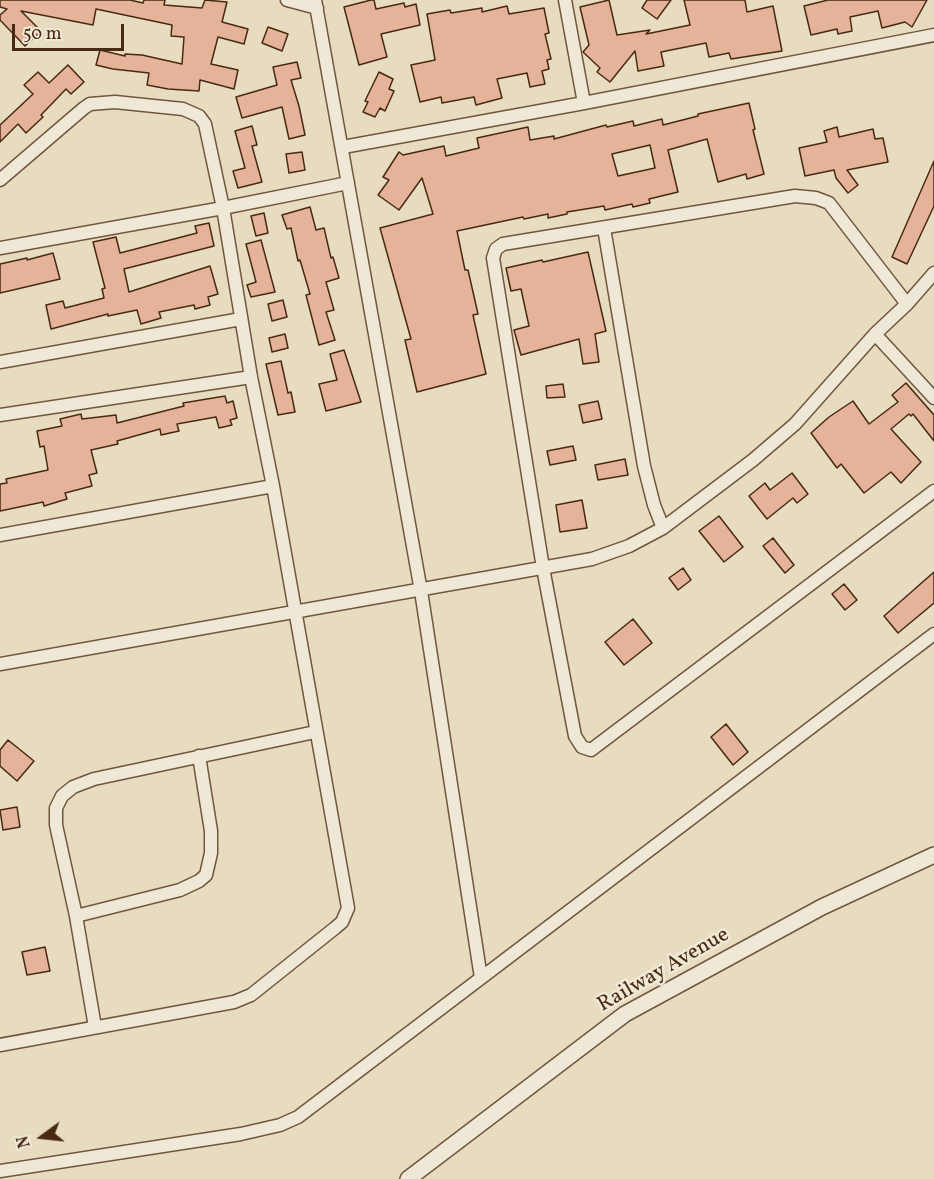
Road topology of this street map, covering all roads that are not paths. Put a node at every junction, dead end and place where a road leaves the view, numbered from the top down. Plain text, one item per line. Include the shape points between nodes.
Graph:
1 (287, 0) edge
2 (565, 0) edge
3 (316, 4) edge
4 (934, 35) edge
5 (584, 103) junction
6 (343, 147) junction
7 (0, 180) edge
8 (348, 183) junction
9 (223, 208) junction
10 (604, 228) junction
11 (0, 248) edge
12 (934, 273) edge
13 (907, 304) junction
14 (241, 319) junction
15 (875, 334) junction
16 (0, 362) edge
17 (251, 377) junction
18 (934, 398) edge
19 (0, 415) edge
20 (273, 486) junction
21 (934, 491) edge
22 (663, 528) junction
23 (0, 535) edge
24 (543, 568) junction
25 (421, 591) junction
26 (296, 611) junction
27 (934, 634) edge
28 (0, 664) edge
29 (315, 732) junction
30 (199, 756) junction
31 (934, 855) edge
32 (76, 916) junction
33 (481, 978) junction
34 (95, 1027) junction
35 (0, 1045) edge
36 (0, 1171) edge
37 (408, 1179) edge

1 - 3 street
2 - 5 street
3 - 6 street
4 - 5 street
5 - 6 street
6 - 8 street
7 - 9 street via 84,108 99,102 147,104 192,112 205,124
8 - 9 street
8 - 25 street
9 - 11 street
9 - 14 street
10 - 13 street via 795,196 816,198 829,203
10 - 22 street via 644,466
10 - 24 street via 503,244 493,258
12 - 13 street
13 - 15 street
14 - 16 street
14 - 17 street
15 - 18 street
15 - 22 street via 795,424
17 - 19 street
17 - 20 street
20 - 23 street
20 - 26 street
21 - 24 street via 591,750 582,747 575,736
22 - 24 street via 592,559
24 - 25 street
25 - 26 street
25 - 33 street
26 - 28 street
26 - 29 street
27 - 33 street
29 - 30 street
29 - 34 street via 348,908 342,922 251,995 234,1002
30 - 32 street via 211,831 206,875 180,890
30 - 32 street via 94,779 62,796 56,808 56,825
31 - 37 street, Railway Avenue via 822,908 625,1014
32 - 34 street
33 - 36 street via 298,1117 280,1125
34 - 35 street

